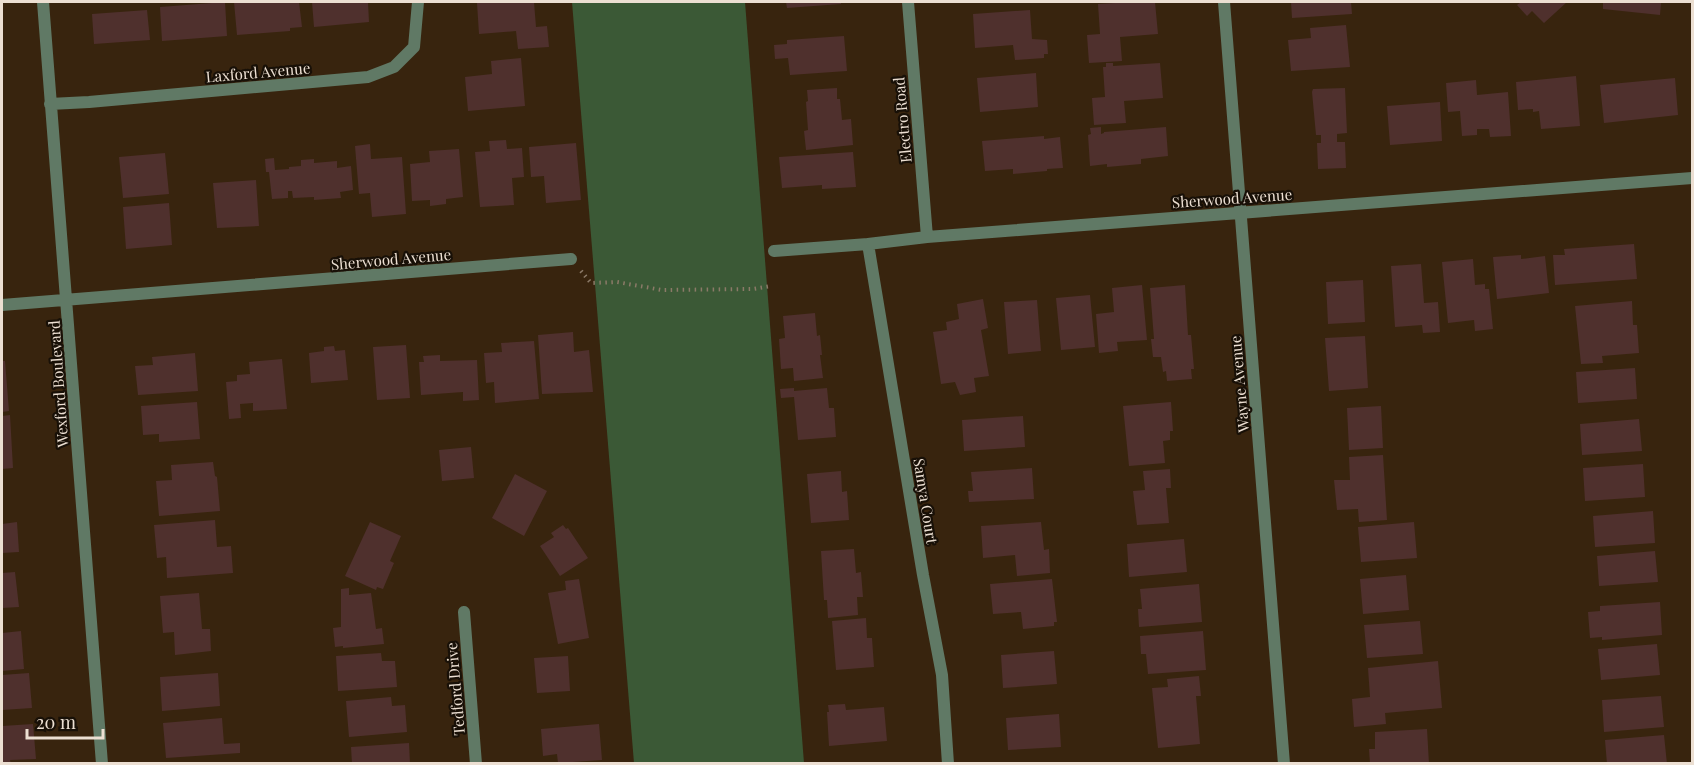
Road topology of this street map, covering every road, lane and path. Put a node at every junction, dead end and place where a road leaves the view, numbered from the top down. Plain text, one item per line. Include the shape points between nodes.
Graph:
1 (43, 2) edge
2 (418, 2) edge
3 (908, 2) edge
4 (1224, 2) edge
5 (50, 104) junction
6 (1692, 178) edge
7 (1240, 213) junction
8 (927, 237) junction
9 (868, 244) junction
10 (774, 251) dead end
11 (571, 259) joint
12 (771, 286) dead end
13 (67, 300) junction
14 (2, 305) edge
15 (464, 612) dead end
16 (102, 764) edge
17 (476, 764) edge
18 (948, 764) edge
19 (1284, 764) edge

1 - 5 street, Wexford Boulevard
2 - 5 street, Laxford Avenue via 414,47 394,67 368,77
3 - 8 street, Electro Road
4 - 7 street, Wayne Avenue
5 - 13 street, Wexford Boulevard
6 - 7 street, Sherwood Avenue
7 - 8 street, Sherwood Avenue
7 - 19 street, Wayne Avenue
8 - 9 street, Sherwood Avenue
9 - 10 street, Sherwood Avenue
9 - 18 street, Samya Court via 942,675
11 - 12 path via 591,283 617,282 662,290
11 - 13 street, Sherwood Avenue
13 - 14 street, Sherwood Avenue
13 - 16 street, Wexford Boulevard
15 - 17 street, Tedford Drive

